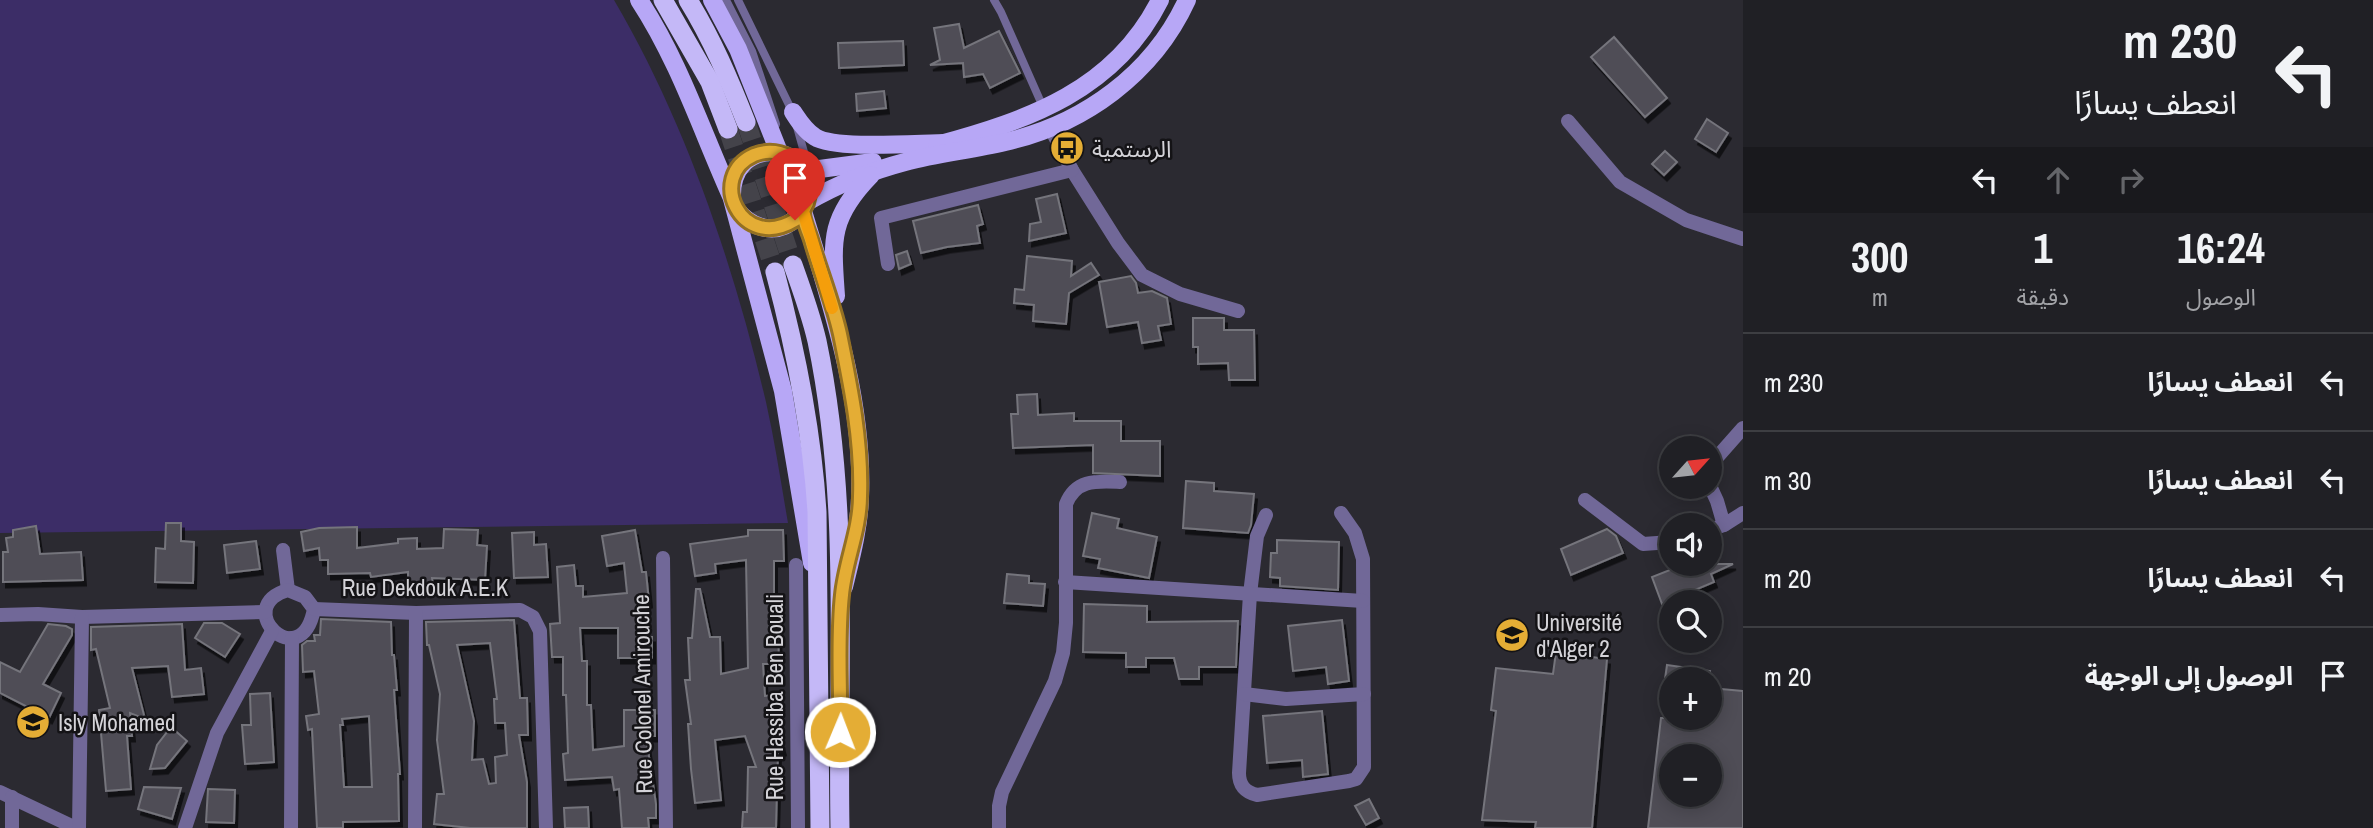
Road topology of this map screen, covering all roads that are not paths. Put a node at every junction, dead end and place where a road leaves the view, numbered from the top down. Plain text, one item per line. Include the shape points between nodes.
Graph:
1 (639, 0) edge
2 (663, 0) edge
3 (688, 0) edge
4 (712, 0) edge
5 (726, 0) edge
6 (738, 0) edge
7 (994, 0) edge
8 (1160, 0) edge
9 (1187, 0) edge
10 (1043, 107) junction
11 (793, 113) junction
12 (1568, 121) dead end
13 (1050, 127) junction
14 (947, 142) junction
15 (781, 153) junction
16 (803, 170) junction
17 (1072, 170) junction
18 (875, 171) junction
19 (734, 204) junction
20 (805, 207) junction
21 (1743, 239) edge
22 (888, 264) dead end
23 (1238, 311) dead end
24 (839, 331) junction
25 (1743, 428) edge
26 (1119, 482) dead end
27 (1585, 500) dead end
28 (1341, 513) dead end
29 (1717, 513) edge
30 (1743, 513) edge
31 (1266, 515) dead end
32 (1722, 525) edge
33 (1659, 543) edge
34 (283, 550) dead end
35 (663, 558) dead end
36 (796, 565) dead end
37 (1065, 582) junction
38 (817, 587) junction
39 (288, 590) junction
40 (842, 594) junction
41 (1250, 594) junction
42 (1363, 601) junction
43 (314, 609) junction
44 (265, 612) junction
45 (416, 612) junction
46 (0, 615) edge
47 (82, 617) junction
48 (272, 631) junction
49 (292, 638) junction
50 (1244, 694) junction
51 (1364, 694) junction
52 (6, 794) edge
53 (12, 828) edge
54 (77, 828) edge
55 (185, 828) edge
56 (292, 828) edge
57 (415, 828) edge
58 (546, 828) edge
59 (666, 828) edge
60 (798, 828) edge
61 (820, 828) edge
62 (840, 828) edge
63 (999, 828) edge

1 - 19 main road via 684,82
2 - 3 highway via 737,125 724,67
4 - 15 main road
5 - 15 lane via 762,78
6 - 11 lane
7 - 10 lane
8 - 10 main road via 1138,37 1108,69
9 - 13 main road via 1169,34 1135,75 1093,106
10 - 14 main road
11 - 14 main road via 806,130 823,141
11 - 16 lane via 803,146
12 - 21 street via 1620,182 1686,220
13 - 17 street
13 - 18 main road via 1005,142
14 - 16 main road via 868,163
15 - 16 main road
15 - 19 main road via 753,155 743,163 732,186
16 - 20 main road via 809,191
17 - 22 street via 881,218
17 - 23 street via 1142,275 1180,294
18 - 20 main road via 840,184
18 - 24 main road via 849,200 837,223 833,255
19 - 20 main road via 752,225 763,229 785,226
19 - 38 main road via 783,391
20 - 24 main road
24 - 40 main road via 859,442 860,499
25 - 29 street via 1712,463
26 - 37 street via 1089,481 1069,496
27 - 33 street via 1643,544
28 - 42 street via 1360,546
30 - 32 street
31 - 41 street via 1257,536
34 - 39 street
35 - 59 street, Rue Colonel Amirouche
36 - 60 street, Rue Hassiba Ben Bouali
37 - 41 street
37 - 63 street via 1060,667 1002,792
38 - 40 highway via 811,438 784,269 816,339 828,403 839,502
38 - 61 highway
39 - 43 street via 305,597
39 - 44 street via 277,593
40 - 62 highway
41 - 42 street
41 - 50 street
42 - 51 street
43 - 45 street, Rue Dekdouk A.E.K
43 - 49 street via 311,624
44 - 47 street
44 - 48 street
45 - 57 street
45 - 58 street, Rue Dekdouk A.E.K via 520,610 533,617 540,631
46 - 47 street
47 - 54 street
48 - 49 street
48 - 55 street via 217,733
49 - 56 street
50 - 51 street via 1286,699
50 - 51 street via 1239,779 1245,790 1257,795 1349,780 1361,774
52 - 53 street
52 - 54 street

